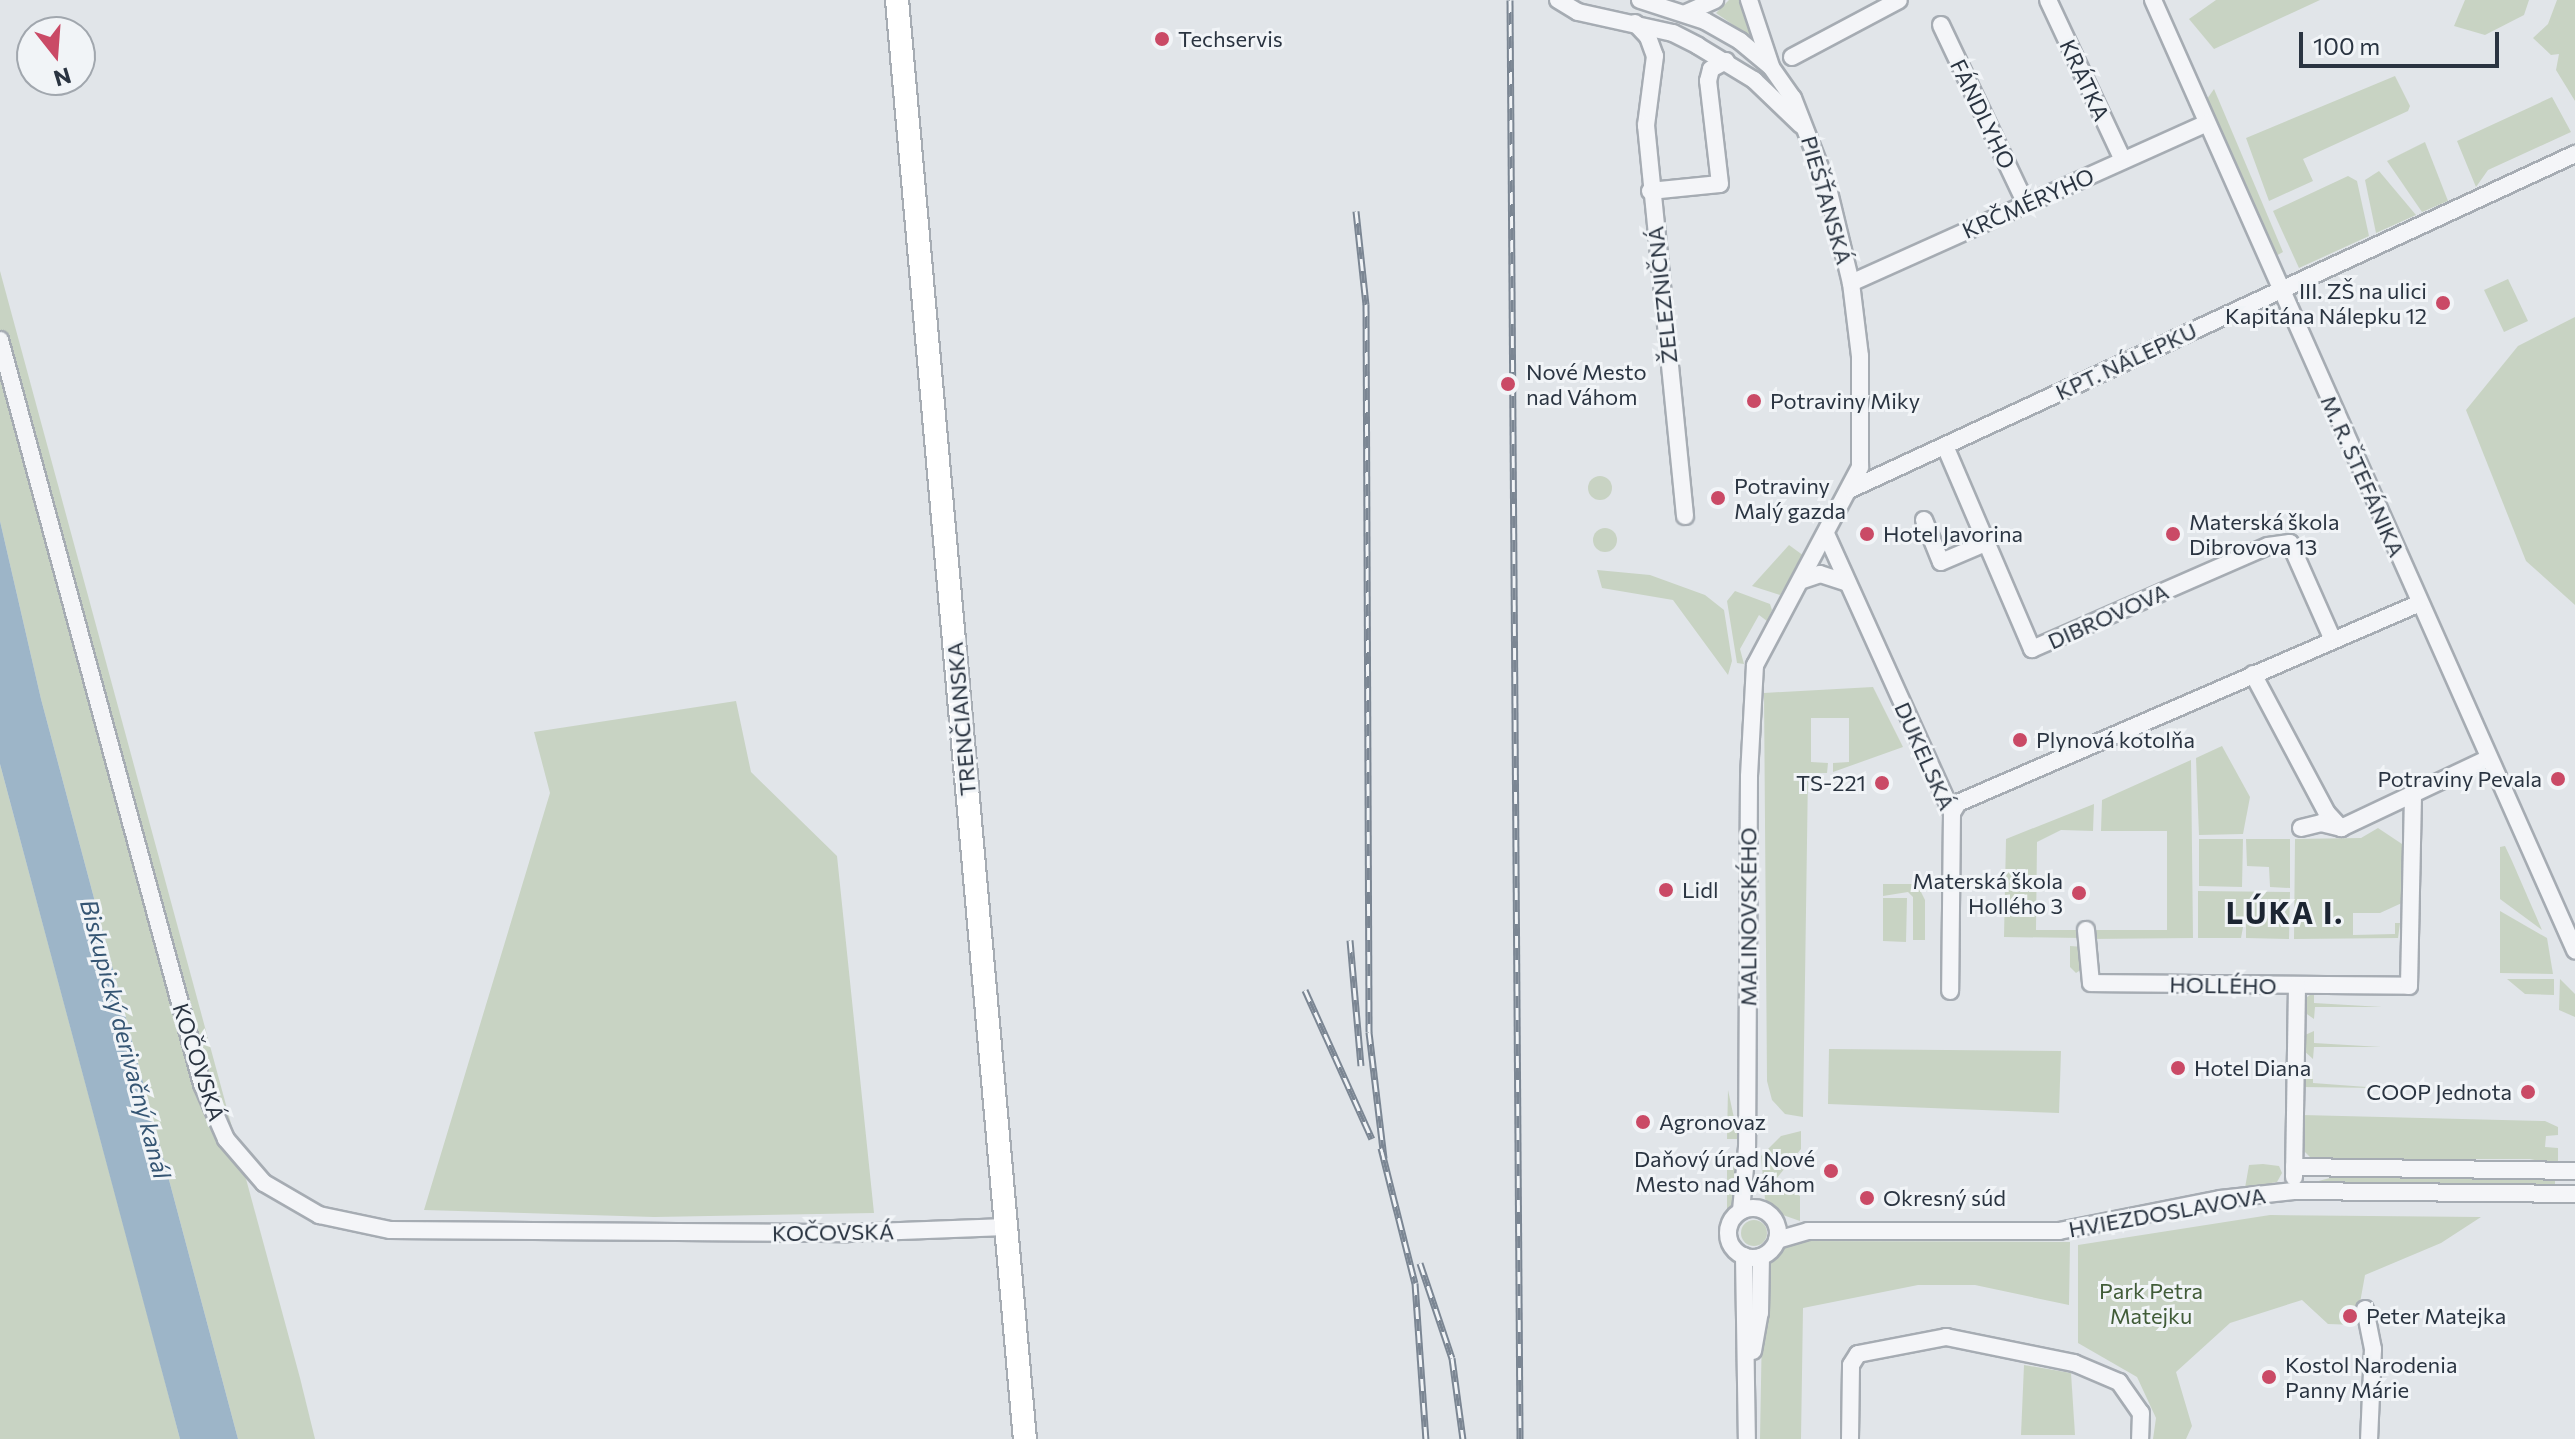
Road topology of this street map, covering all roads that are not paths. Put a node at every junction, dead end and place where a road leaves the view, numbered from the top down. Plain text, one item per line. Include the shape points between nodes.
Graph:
1 (897, 0) edge
2 (1558, 0) edge
3 (1640, 0) edge
4 (1715, 0) edge
5 (1749, 0) edge
6 (1859, 0) edge
7 (1899, 0) edge
8 (2048, 0) edge
9 (2153, 0) edge
10 (1686, 13) junction
11 (1867, 16) junction
12 (1635, 23) junction
13 (1941, 25) dead end
14 (1792, 57) dead end
15 (1726, 61) junction
16 (1771, 67) junction
17 (2207, 123) junction
18 (1806, 127) junction
19 (2575, 154) edge
20 (2123, 160) junction
21 (1650, 191) junction
22 (2026, 204) junction
23 (1851, 283) junction
24 (2279, 288) junction
25 (0, 340) edge
26 (1945, 446) junction
27 (1851, 489) junction
28 (1685, 516) dead end
29 (1924, 520) dead end
30 (1827, 536) junction
31 (1988, 542) junction
32 (1803, 580) junction
33 (1848, 583) junction
34 (2420, 603) junction
35 (2333, 640) junction
36 (1755, 665) joint
37 (2253, 674) junction
38 (2487, 759) junction
39 (2413, 796) junction
40 (1952, 813) junction
41 (2301, 828) dead end
42 (2341, 828) junction
43 (2086, 930) dead end
44 (2575, 950) edge
45 (2297, 986) junction
46 (1950, 991) dead end
47 (2294, 1167) junction
48 (1747, 1170) junction
49 (2575, 1171) edge
50 (2300, 1192) junction
51 (2575, 1194) edge
52 (1741, 1211) junction
53 (1768, 1214) junction
54 (1006, 1227) junction
55 (1808, 1231) junction
56 (1777, 1240) junction
57 (1752, 1256) junction
58 (2365, 1309) dead end
59 (1025, 1439) edge
60 (1747, 1439) edge
61 (1850, 1439) edge
62 (2140, 1439) edge
63 (2369, 1439) edge

1 - 54 main road, TRENČIANSKA
2 - 12 street via 1578,12
3 - 10 street, PIEŠŤANSKÁ
4 - 10 street
5 - 16 street
6 - 11 street
7 - 11 street
8 - 20 street, KRÁTKA
9 - 17 street, M. R. ŠTEFÁNIKA
10 - 16 street, PIEŠŤANSKÁ via 1723,30
11 - 14 street
12 - 15 street via 1673,33
12 - 21 street, ŽELEZNIČNÁ via 1653,47 1646,125
13 - 22 street, FÁNDLYHO
15 - 18 street
15 - 21 street via 1711,69 1708,81 1720,184
16 - 18 street, PIEŠŤANSKÁ
17 - 20 street, KRČMÉRYHO
17 - 24 street, M. R. ŠTEFÁNIKA
18 - 23 street, PIEŠŤANSKÁ via 1826,181
19 - 24 street, KPT. NÁLEPKU
20 - 22 street, KRČMÉRYHO
21 - 28 street, ŽELEZNIČNÁ
22 - 23 street, KRČMÉRYHO
23 - 27 street, PIEŠŤANSKÁ via 1864,425 1860,467
24 - 26 street, KPT. NÁLEPKU
24 - 34 street, M. R. ŠTEFÁNIKA
25 - 54 street, KOČOVSKÁ via 202,1084 226,1139 264,1183 319,1215 390,1230 848,1233
26 - 27 street, KPT. NÁLEPKU
26 - 31 street, DIBROVOVA
27 - 30 street, PIEŠŤANSKÁ
29 - 31 street via 1941,562
30 - 32 street, PIEŠŤANSKÁ
30 - 33 street, DUKELSKÁ
31 - 35 street, DIBROVOVA via 2032,649 2268,546 2290,543
32 - 33 street via 1820,574
32 - 36 street, PIEŠŤANSKÁ
33 - 40 street, DUKELSKÁ
34 - 35 street
34 - 38 street, M. R. ŠTEFÁNIKA
35 - 37 street
36 - 48 street, MALINOVSKÉHO via 1749,777
37 - 40 street via 1958,803
37 - 42 street via 2327,813
38 - 39 street
38 - 44 street, M. R. ŠTEFÁNIKA
39 - 42 street
39 - 45 street, HOLLÉHO via 2409,986
40 - 46 street, DUKELSKÁ
41 - 42 street via 2321,823
43 - 45 street, HOLLÉHO via 2091,983
45 - 47 street
47 - 49 street
47 - 50 street
48 - 52 street, MALINOVSKÉHO
48 - 53 street, MALINOVSKÉHO
50 - 51 street, HVIEZDOSLAVOVA
50 - 55 street, HVIEZDOSLAVOVA via 2220,1199 2059,1231
52 - 53 street
52 - 57 street via 1728,1235
53 - 55 street, HVIEZDOSLAVOVA
53 - 56 street
54 - 59 main road, TRENČIANSKA
55 - 56 street, HVIEZDOSLAVOVA
56 - 57 street
57 - 60 street
58 - 63 street via 2373,1349
61 - 62 street via 1851,1365 1858,1354 1946,1337 2092,1370 2133,1396 2141,1413

